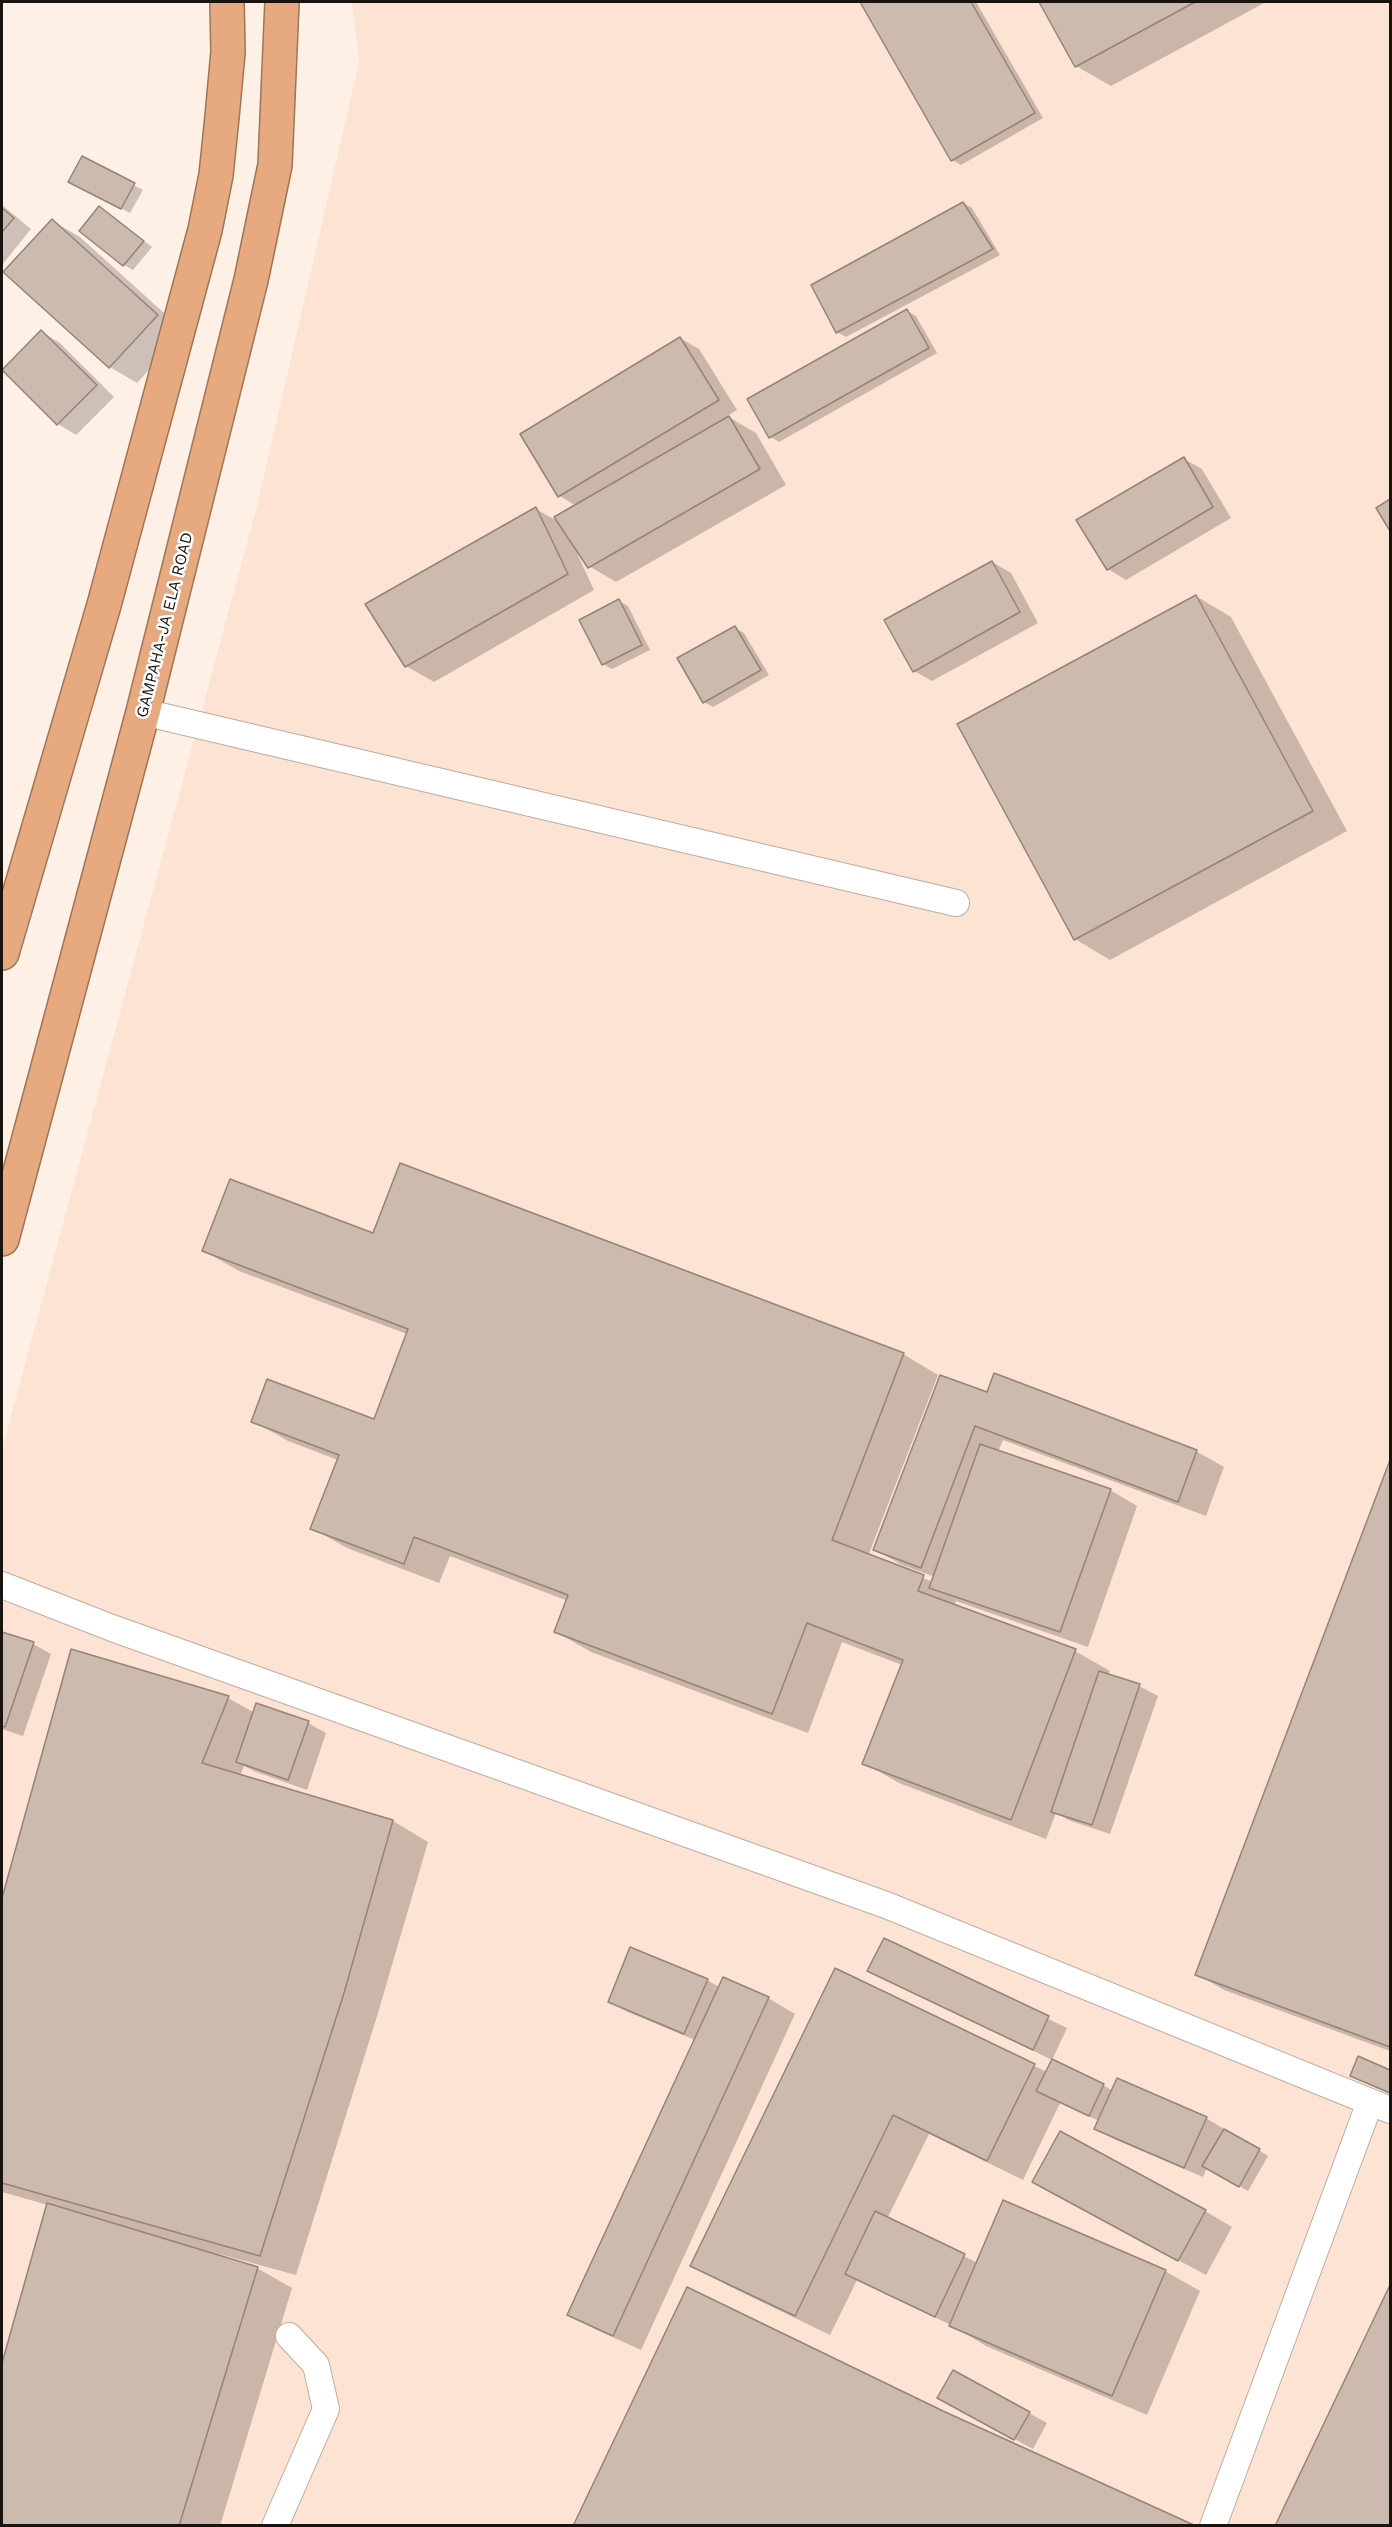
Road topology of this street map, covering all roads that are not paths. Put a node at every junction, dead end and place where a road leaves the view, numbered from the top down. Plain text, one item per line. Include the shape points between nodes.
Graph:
1 (227, 2) edge
2 (282, 2) edge
3 (143, 712) junction
4 (956, 903) dead end
5 (2, 953) edge
6 (2, 1239) edge
7 (2, 1585) edge
8 (1381, 2106) edge
9 (289, 2336) dead end
10 (274, 2526) edge
11 (1213, 2526) edge

1 - 5 highway via 228,52 222,117 205,230 104,605
2 - 3 highway, GAMPAHA-JA ELA ROAD via 275,165 251,280
3 - 4 lane
3 - 6 highway, GAMPAHA-JA ELA ROAD
7 - 8 lane via 886,1905
8 - 11 lane
9 - 10 lane via 316,2365 326,2409

